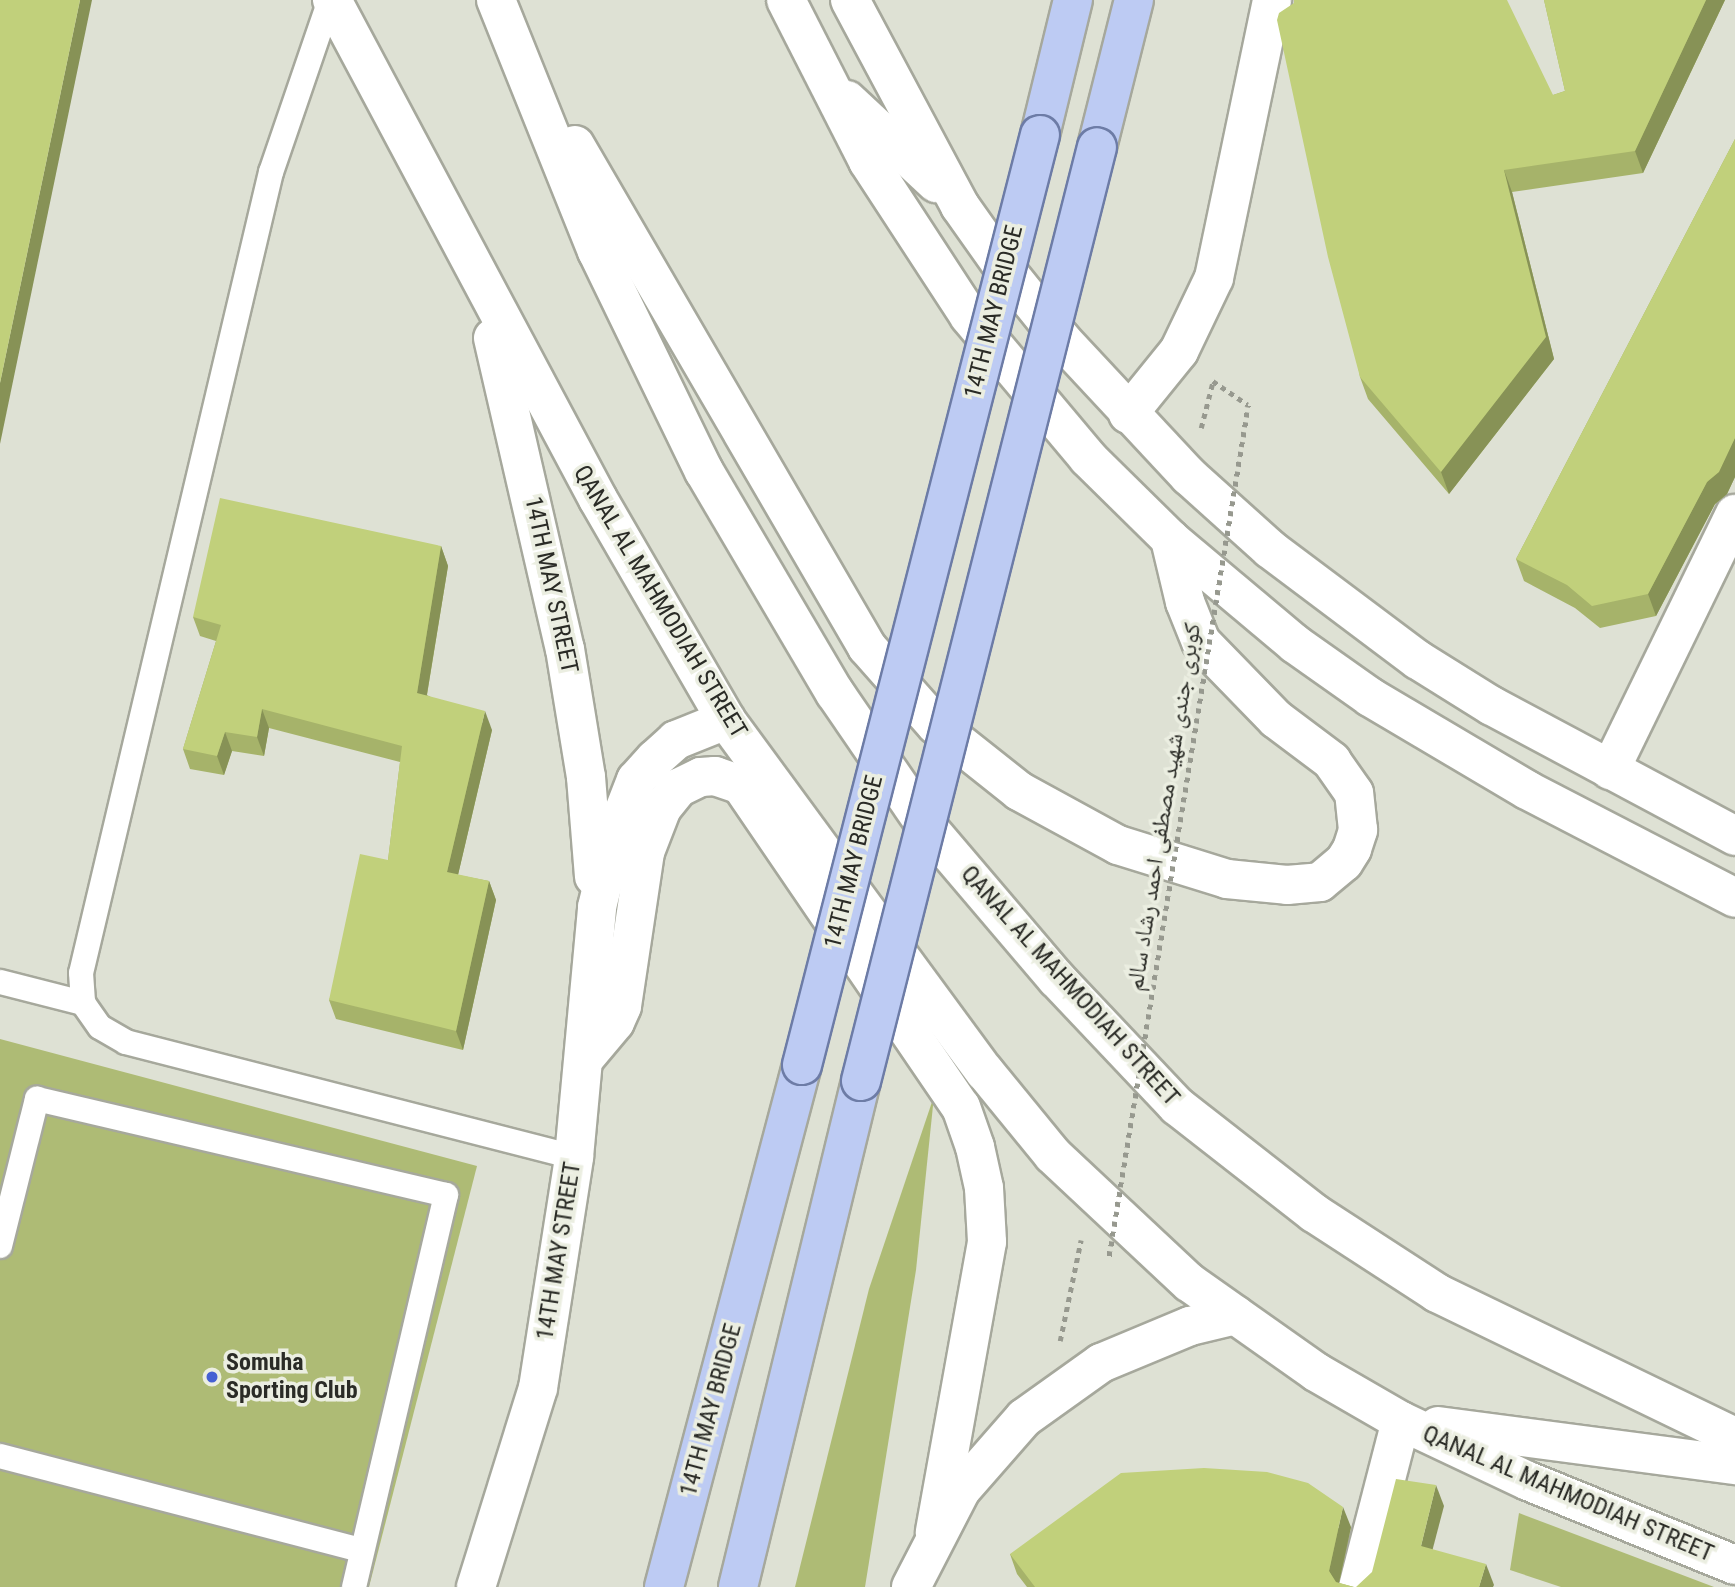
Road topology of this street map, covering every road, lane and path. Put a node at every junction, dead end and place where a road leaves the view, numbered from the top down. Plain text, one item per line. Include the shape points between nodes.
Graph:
1 (331, 0) edge
2 (786, 0) edge
3 (850, 0) edge
4 (1073, 0) edge
5 (1134, 0) edge
6 (1272, 0) edge
7 (500, 13) edge
8 (827, 81) junction
9 (960, 206) junction
10 (473, 269) junction
11 (1213, 381) dead end
12 (1128, 414) junction
13 (1735, 514) edge
14 (1170, 539) junction
15 (726, 720) junction
16 (1610, 770) junction
17 (1735, 836) edge
18 (1735, 898) edge
19 (597, 907) junction
20 (0, 982) edge
21 (83, 1003) junction
22 (584, 1059) junction
23 (574, 1157) junction
24 (1091, 1194) junction
25 (0, 1246) edge
26 (1109, 1256) dead end
27 (1236, 1315) junction
28 (1047, 1401) junction
29 (1401, 1421) junction
30 (1735, 1437) edge
31 (0, 1457) edge
32 (1735, 1465) edge
33 (935, 1532) junction
34 (362, 1550) junction
35 (1735, 1565) edge
36 (354, 1587) edge
37 (477, 1587) edge
38 (664, 1587) edge
39 (738, 1587) edge
40 (911, 1587) edge
41 (1359, 1587) edge

1 - 10 main road, QANAL AL MAHMODIAH STREET
1 - 21 lane via 268,185 81,973
2 - 8 main road
3 - 9 main road
4 - 38 main road, 14TH MAY BRIDGE, bridge
5 - 39 main road, bridge
6 - 12 main road via 1214,278 1179,351
7 - 14 main road via 867,647 909,697 966,752 1008,784 1067,821 1118,845 1227,878 1287,885 1320,882 1352,849 1358,830 1354,793 1332,761 1276,719 1201,642 1185,602
7 - 30 main road, QANAL AL MAHMODIAH STREET via 597,251 704,471 835,693 924,823 1057,979 1177,1106 1314,1213 1437,1293
8 - 9 main road
8 - 14 main road via 868,161 969,316 1088,458
9 - 12 main road via 1040,313
10 - 15 main road, QANAL AL MAHMODIAH STREET via 650,594
10 - 19 main road, 14TH MAY STREET via 508,394 565,649 586,777
11 - 26 path, كوبرى جندى شهيد مصطفى احمد رشاد سالم, bridge via 1248,405
12 - 16 main road via 1270,549 1348,610 1492,706
13 - 16 main road
14 - 18 main road via 1274,627 1370,697 1527,790
15 - 19 main road, 14TH MAY STREET via 676,740 636,780 624,806
15 - 24 main road, QANAL AL MAHMODIAH STREET via 985,1072
16 - 17 main road
19 - 22 main road, 14TH MAY STREET
20 - 21 lane
21 - 23 lane via 100,1027 126,1042
22 - 23 main road, 14TH MAY STREET
22 - 33 main road via 615,1022 622,1006 645,852 662,808 678,788 701,777 741,785 961,1107 975,1147 984,1188 987,1242
23 - 37 main road, 14TH MAY STREET via 537,1388
24 - 27 main road, QANAL AL MAHMODIAH STREET via 1190,1283
24 - 28 path
25 - 34 lane via 37,1099 446,1195
27 - 28 main road via 1145,1342 1101,1363
27 - 29 main road, QANAL AL MAHMODIAH STREET via 1316,1372
28 - 33 main road via 991,1453
29 - 32 main road
29 - 35 main road, QANAL AL MAHMODIAH STREET via 1528,1481
29 - 41 main road
31 - 34 lane
33 - 40 main road
34 - 36 lane

